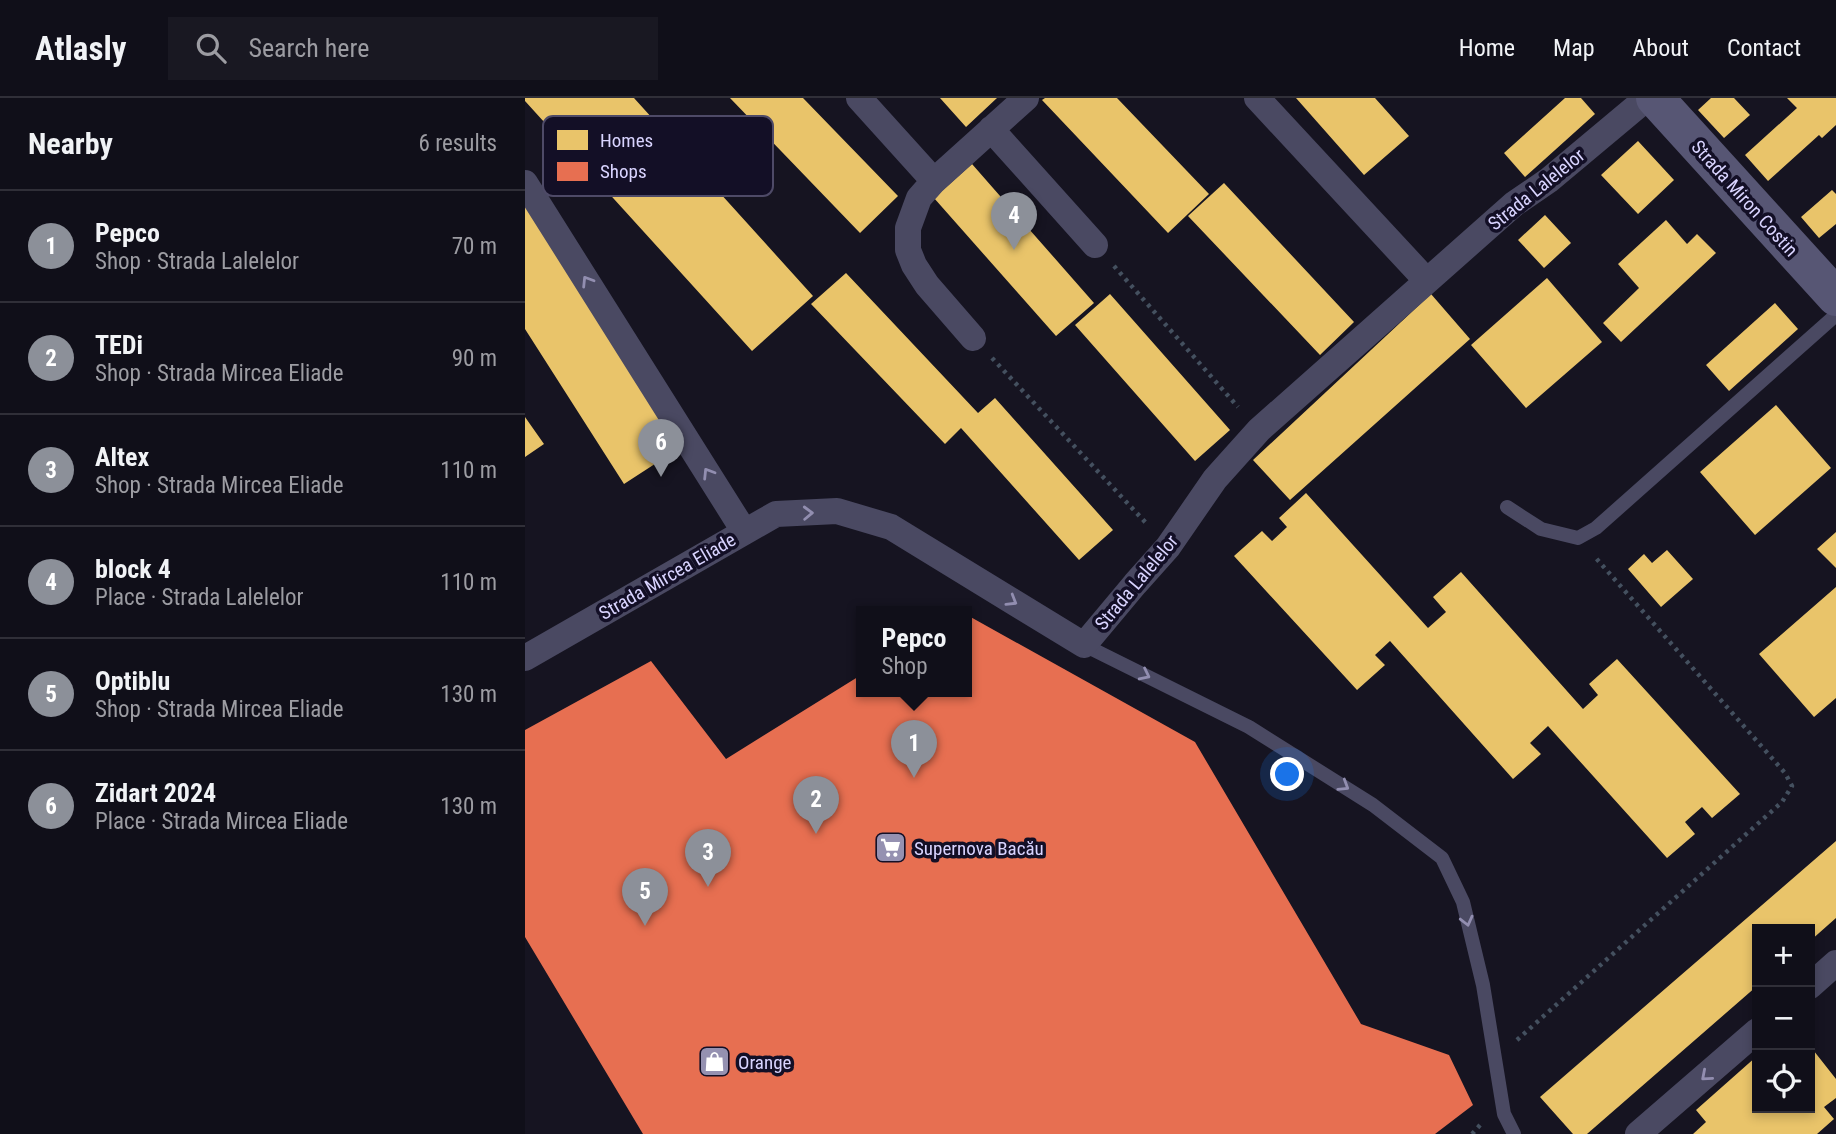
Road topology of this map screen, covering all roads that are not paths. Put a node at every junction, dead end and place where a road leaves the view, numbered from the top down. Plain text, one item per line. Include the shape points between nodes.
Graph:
1 (859, 98) edge
2 (1025, 98) edge
3 (1257, 98) edge
4 (1647, 98) edge
5 (1654, 98) edge
6 (991, 129) junction
7 (934, 181) junction
8 (525, 183) edge
9 (1095, 245) road end
10 (1426, 280) junction
11 (1836, 297) edge
12 (1836, 315) edge
13 (973, 338) road end
14 (1507, 508) dead end
15 (744, 531) junction
16 (1084, 645) junction
17 (525, 657) edge
18 (1836, 963) edge
19 (1815, 982) edge
20 (1752, 1035) edge
21 (1514, 1134) edge
22 (1638, 1134) edge

1 - 7 street
2 - 6 street
3 - 10 street
4 - 10 street, Strada Lalelelor
5 - 11 street, Strada Miron Costin
6 - 7 street
6 - 9 street
7 - 13 street via 919,198 908,228 908,250 927,285
15 -> 8 street, Strada Mircea Eliade
10 - 16 street, Strada Lalelelor via 1259,430
12 - 14 lane via 1596,528 1578,538 1541,529
15 -> 16 street, Strada Lalelelor via 776,514 837,511 891,527
15 - 17 street, Strada Mircea Eliade
16 -> 21 lane via 1249,727 1373,805 1442,858 1463,902 1483,985 1504,1114
18 - 19 street
20 -> 22 street

